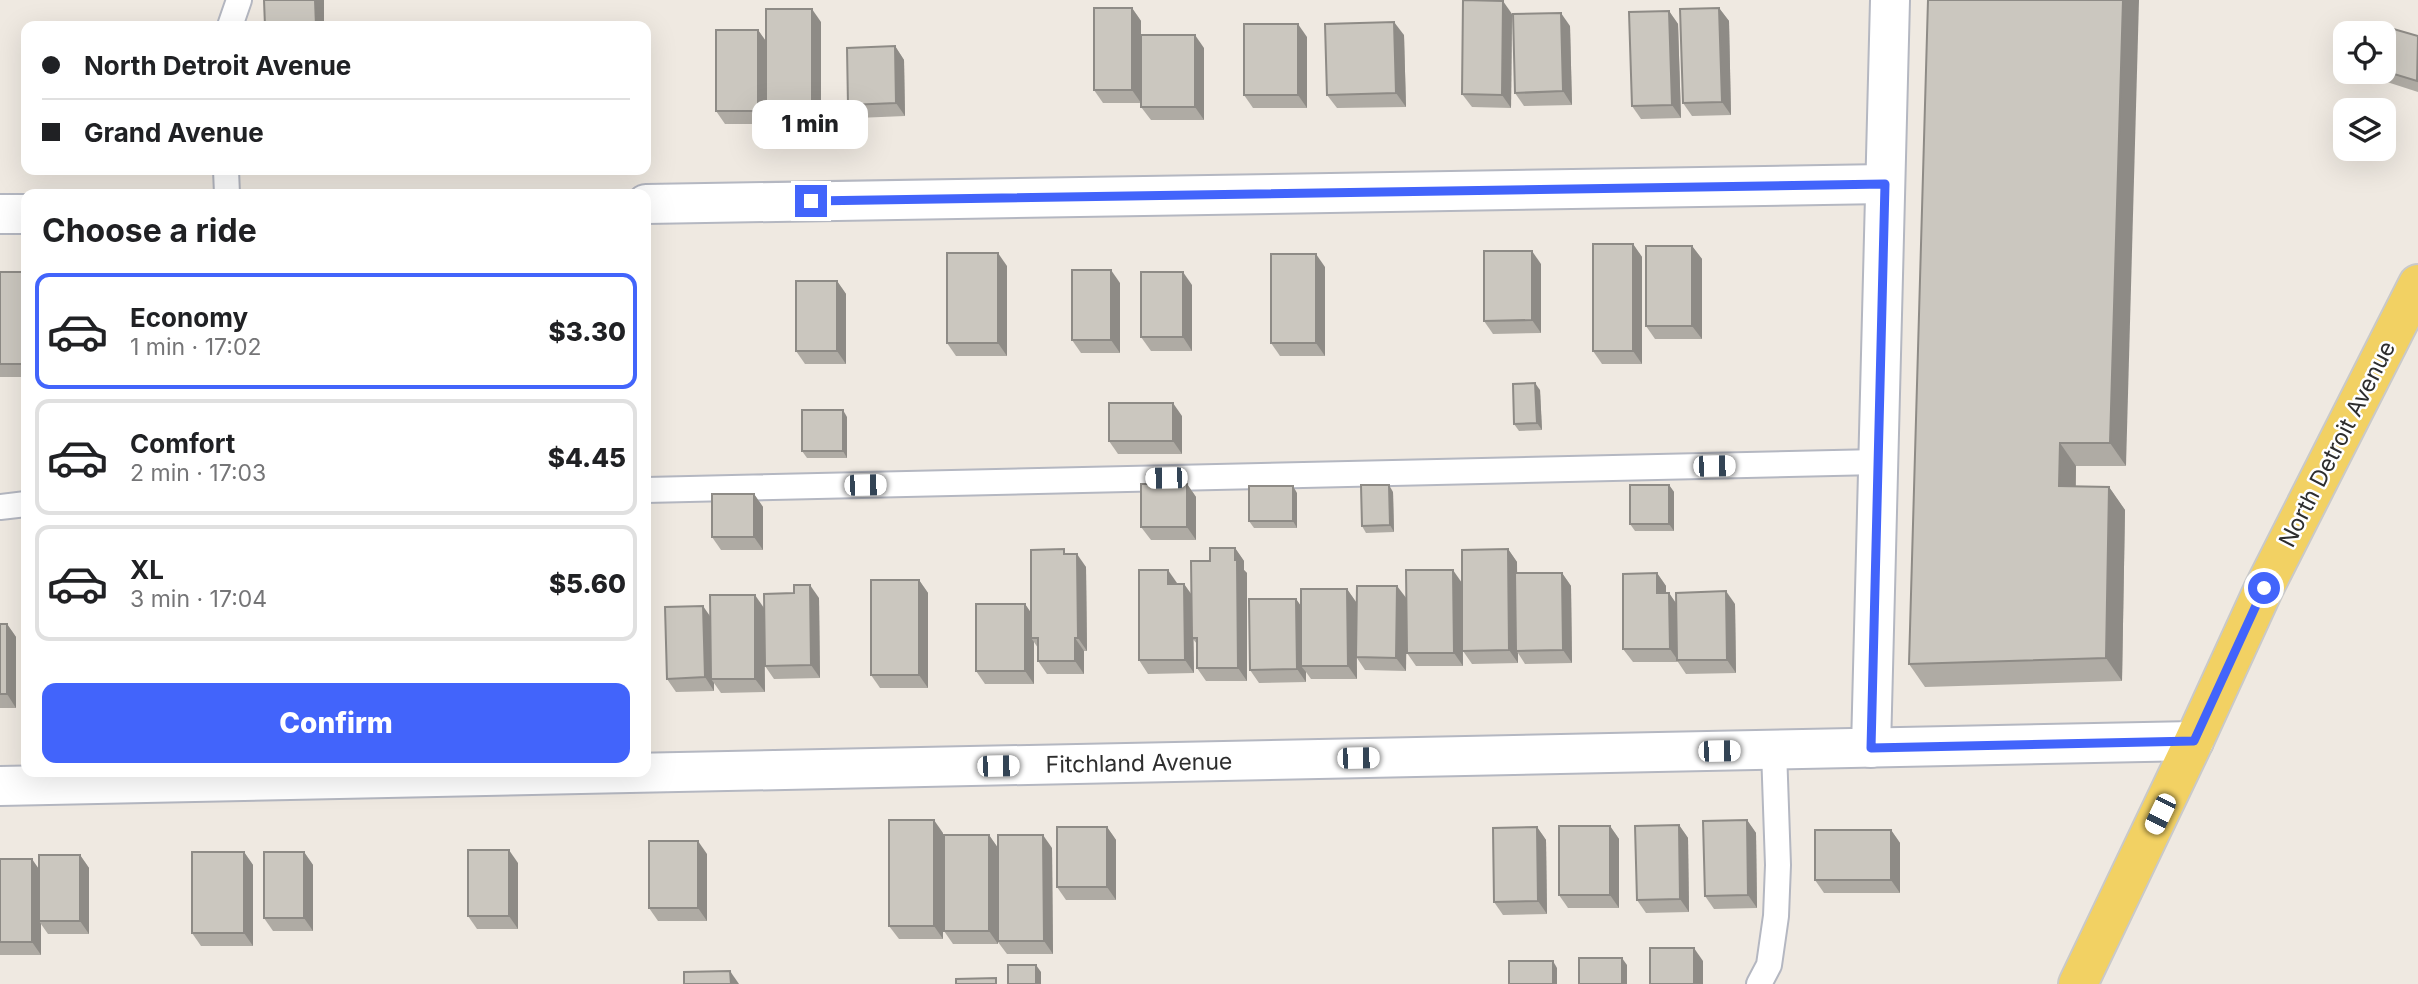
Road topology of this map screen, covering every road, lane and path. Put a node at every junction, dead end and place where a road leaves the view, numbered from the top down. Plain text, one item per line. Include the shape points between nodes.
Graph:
1 (239, 0) edge
2 (1890, 0) edge
3 (232, 21) edge
4 (1885, 184) junction
5 (651, 204) edge
6 (0, 214) edge
7 (21, 214) edge
8 (2418, 284) edge
9 (2405, 337) edge
10 (1878, 462) junction
11 (651, 490) edge
12 (21, 504) edge
13 (0, 506) edge
14 (2194, 741) junction
15 (1871, 748) junction
16 (1774, 750) junction
17 (651, 773) edge
18 (444, 777) edge
19 (0, 786) edge
20 (1759, 984) edge
21 (2078, 984) edge

1 - 3 lane
2 - 4 street
4 - 5 street
4 - 10 street
6 - 7 street
8 - 9 main road, North Detroit Avenue
9 - 14 main road, North Detroit Avenue via 2264,588
10 - 11 lane
10 - 15 street
12 - 13 lane
14 - 15 street, Fitchland Avenue
14 - 21 main road, North Detroit Avenue
15 - 16 street, Fitchland Avenue
16 - 17 street, Fitchland Avenue
16 - 20 lane via 1776,916 1769,965
18 - 19 street, Fitchland Avenue

